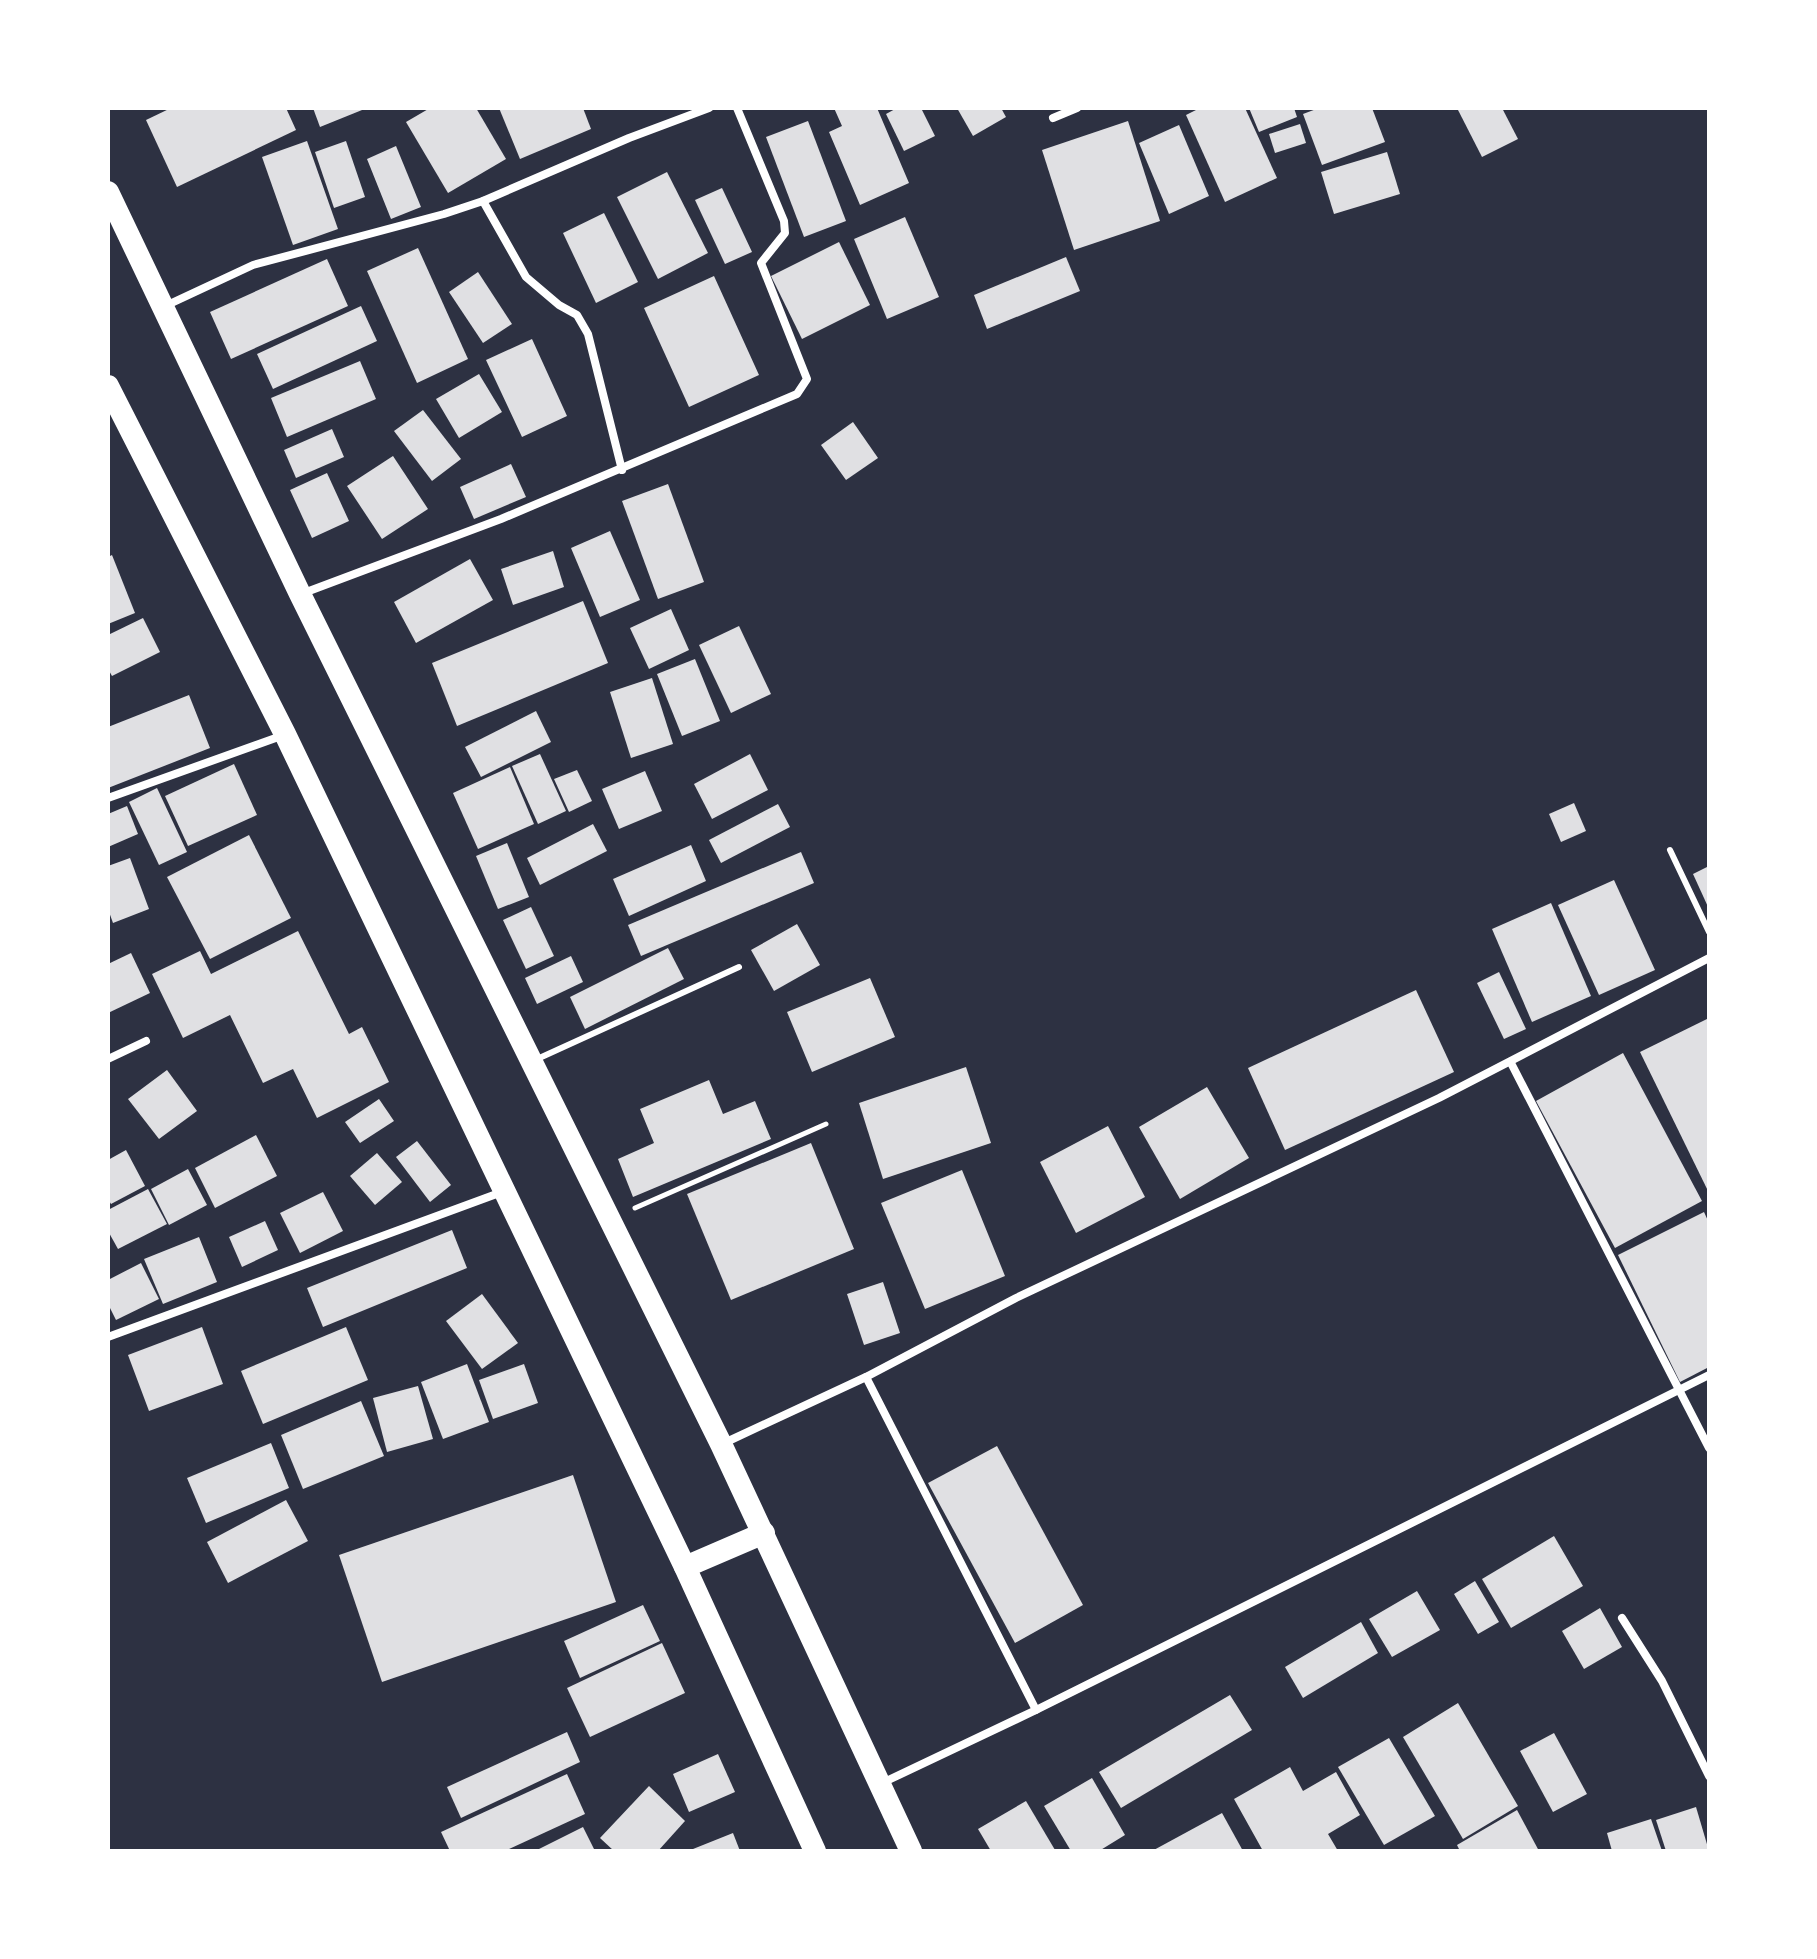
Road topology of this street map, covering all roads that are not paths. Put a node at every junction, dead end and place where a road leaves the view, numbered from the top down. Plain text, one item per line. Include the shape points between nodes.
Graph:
1 (709, 108) edge
2 (737, 108) edge
3 (1077, 108) edge
4 (1053, 118) dead end
5 (108, 192) edge
6 (483, 201) junction
7 (162, 308) junction
8 (108, 386) edge
9 (622, 470) junction
10 (300, 594) junction
11 (285, 734) junction
12 (108, 798) edge
13 (1670, 850) dead end
14 (1709, 932) edge
15 (1709, 958) edge
16 (739, 967) dead end
17 (146, 1041) dead end
18 (108, 1059) edge
19 (532, 1062) junction
20 (1511, 1063) junction
21 (502, 1191) junction
22 (108, 1337) edge
23 (1709, 1375) edge
24 (866, 1377) junction
25 (1679, 1390) junction
26 (721, 1444) junction
27 (1709, 1448) edge
28 (764, 1533) junction
29 (685, 1567) junction
30 (1622, 1618) dead end
31 (1036, 1710) junction
32 (1709, 1776) edge
33 (881, 1783) junction
34 (815, 1851) edge
35 (911, 1851) edge

1 - 6 street
2 - 9 street via 784,221 785,233 761,263 807,379 797,394
3 - 4 street
5 - 7 highway
6 - 7 street via 253,265
6 - 9 street via 526,277 577,315 588,334
7 - 10 highway
8 - 11 highway
9 - 10 street
10 - 19 highway
11 - 12 street
11 - 21 highway
13 - 14 lane
15 - 20 street
16 - 19 lane
17 - 18 street
19 - 26 highway
20 - 24 street via 1016,1298
20 - 25 street
21 - 22 street
21 - 29 highway
23 - 25 street
24 - 26 street
24 - 31 street
25 - 27 street
25 - 31 street
26 - 28 highway
28 - 29 highway
28 - 33 highway
29 - 34 highway
30 - 32 street via 1662,1681
31 - 33 street
33 - 35 highway

